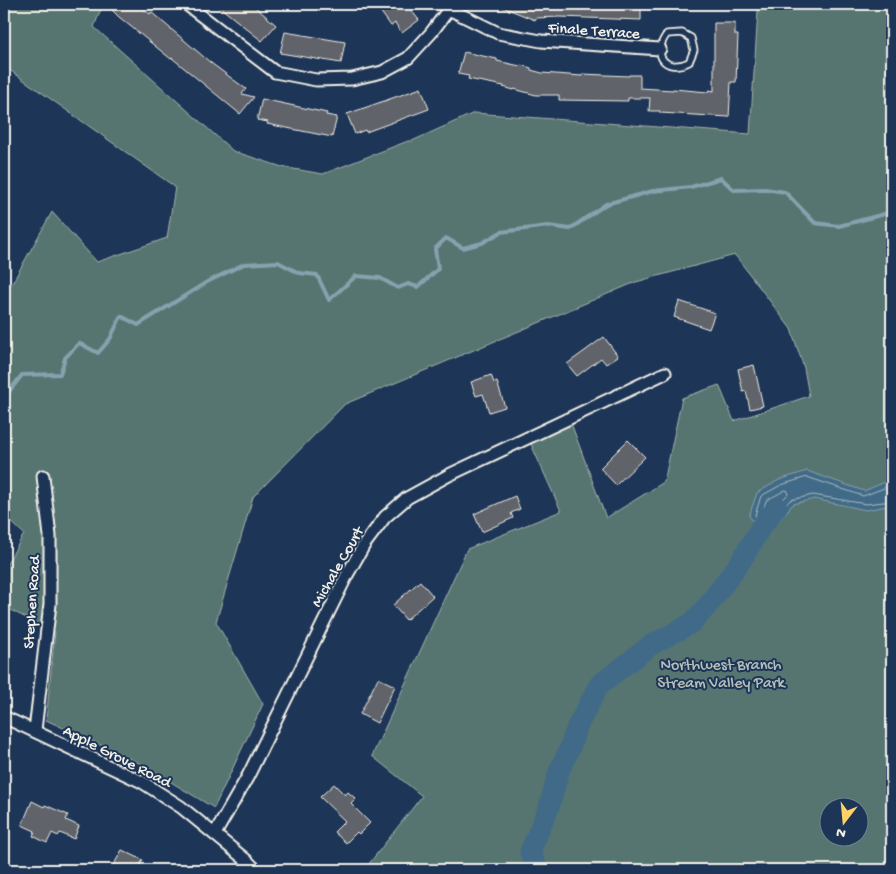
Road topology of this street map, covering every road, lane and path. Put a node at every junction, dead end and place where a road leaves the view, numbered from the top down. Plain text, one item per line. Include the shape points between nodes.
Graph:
1 (186, 4) edge
2 (447, 7) edge
3 (660, 49) junction
4 (665, 373) dead end
5 (43, 476) dead end
6 (4, 717) edge
7 (34, 730) junction
8 (215, 834) junction
9 (256, 870) edge

1 - 2 street via 275,72 316,80 352,80 382,72 408,58
2 - 3 street, Finale Terrace via 498,33 540,42
3 - 3 lane via 660,55 668,64 679,66 689,62 694,50 691,38 682,33 666,34
4 - 8 street, Michale Court via 449,475 407,498 385,517 347,574 248,776
5 - 7 street, Stephen Road via 50,536 50,604
6 - 7 street, Apple Grove Road
7 - 8 street, Apple Grove Road via 142,782
8 - 9 street, Apple Grove Road

